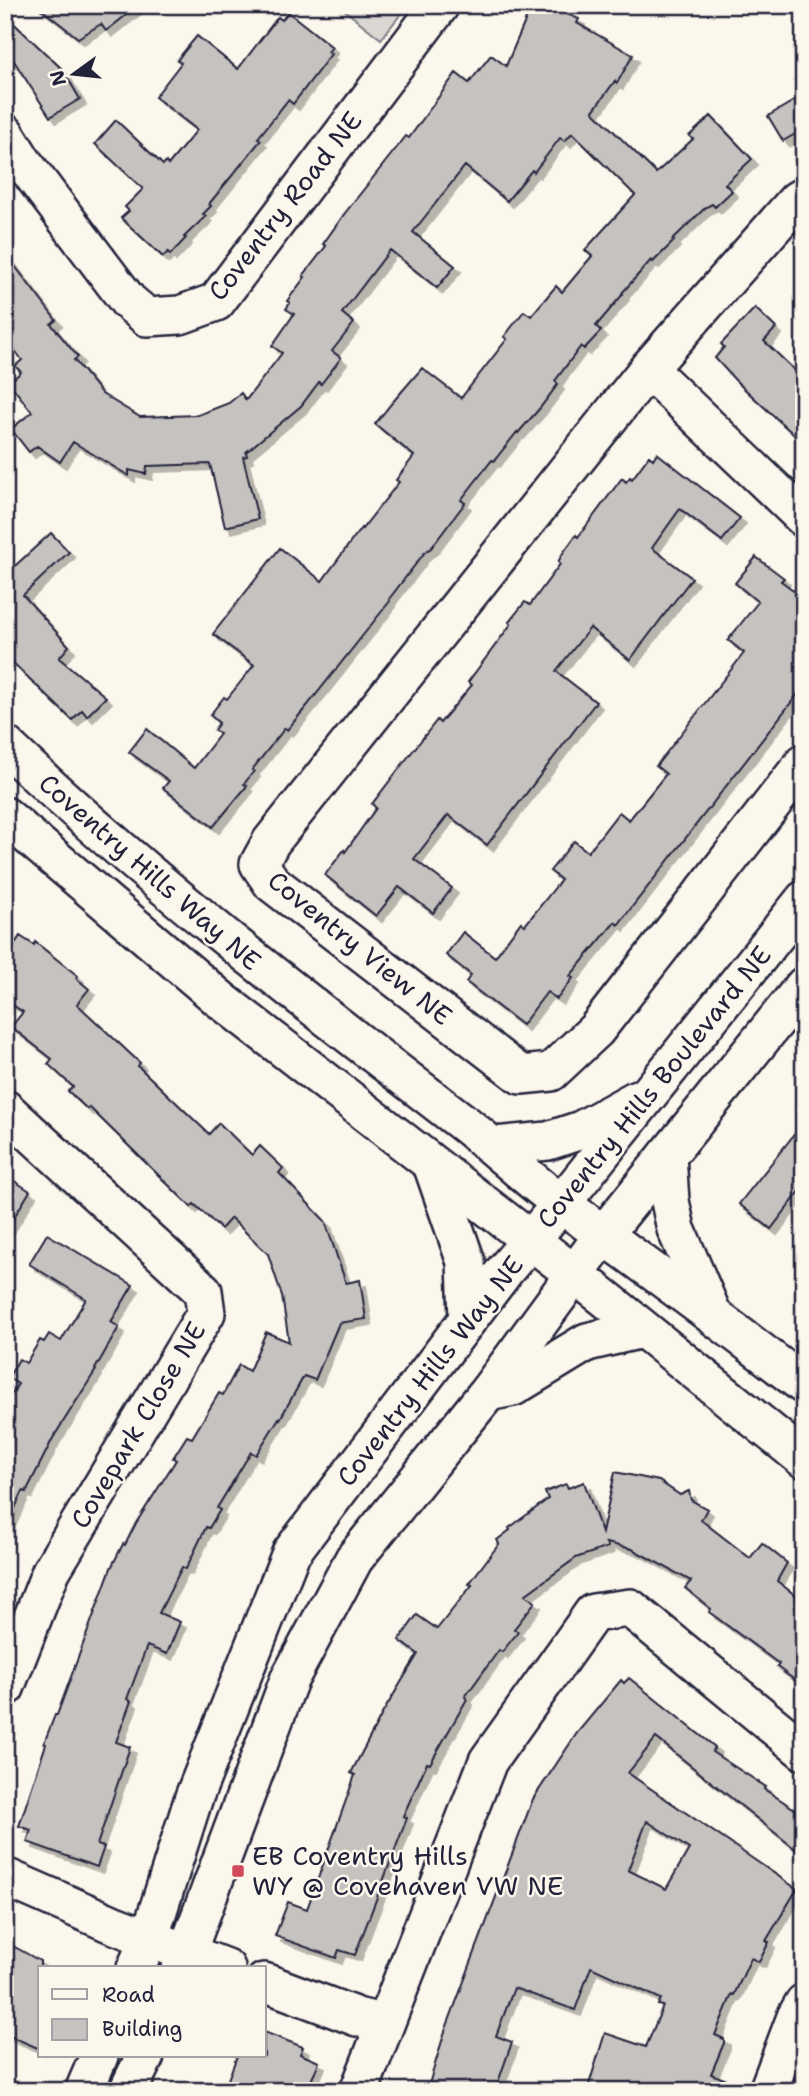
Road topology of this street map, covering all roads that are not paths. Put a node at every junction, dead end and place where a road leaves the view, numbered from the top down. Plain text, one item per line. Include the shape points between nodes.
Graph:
1 (440, 5) edge
2 (5, 133) edge
3 (804, 196) edge
4 (648, 369) junction
5 (804, 518) edge
6 (5, 745) edge
7 (804, 763) edge
8 (5, 816) edge
9 (804, 900) edge
10 (804, 986) edge
11 (650, 1093) junction
12 (5, 1109) edge
13 (494, 1146) junction
14 (667, 1156) junction
15 (433, 1167) junction
16 (561, 1204) junction
17 (604, 1234) junction
18 (530, 1241) junction
19 (572, 1275) junction
20 (712, 1314) junction
21 (468, 1319) junction
22 (642, 1329) junction
23 (804, 1385) edge
24 (488, 1392) junction
25 (804, 1459) edge
26 (5, 1688) edge
27 (804, 1751) edge
28 (5, 1877) edge
29 (143, 1954) edge
30 (184, 1961) edge
31 (214, 1966) edge
32 (266, 1983) edge
33 (804, 2003) edge
34 (385, 2024) junction
35 (98, 2058) edge
36 (144, 2058) edge
37 (84, 2091) edge
38 (128, 2091) edge
39 (359, 2091) edge
40 (768, 2091) edge

1 - 2 street, Coventry Road NE via 216,302 180,315 147,317 128,301
3 - 4 street, Coventry View NE
4 - 5 street
4 - 7 street, Coventry View NE via 271,842 259,864 272,883 521,1075 551,1072 596,1030
6 - 13 street, Coventry Hills Way NE via 264,970
8 - 15 street, Coventry Hills Way NE via 220,1000
9 - 11 street, Coventry Hills Boulevard NE
10 - 14 street, Coventry Hills Boulevard NE
11 - 13 street via 581,1130 548,1141
11 - 16 street, Coventry Hills Boulevard NE
12 - 26 street, Covepark Close NE via 203,1291 206,1313 51,1571
13 - 16 street, Coventry Hills Way NE
14 - 17 street, Coventry Hills Boulevard NE
14 - 20 street via 676,1229
15 - 18 street, Coventry Hills Way NE
15 - 21 street via 466,1262
16 - 17 street, Coventry Hills Way NE
16 - 18 street, Coventry Hills Boulevard NE
17 - 19 street, Coventry Hills Boulevard NE
17 - 20 street, Coventry Hills Way NE
18 - 19 street
18 - 21 street, Coventry Hills Way NE
19 - 22 street
19 - 24 street, Coventry Hills Way NE
20 - 23 street, Coventry Hills Way NE
21 - 29 street, Coventry Hills Way NE via 291,1553 194,1797
22 - 24 street via 587,1342 513,1387
22 - 25 street
24 - 30 street, Coventry Hills Way NE via 347,1571 289,1680
27 - 34 street via 630,1608 593,1613 488,1761
28 - 29 street
29 - 30 street
30 - 31 street
32 - 34 street
33 - 40 street
34 - 39 street
35 - 37 street
36 - 38 street

